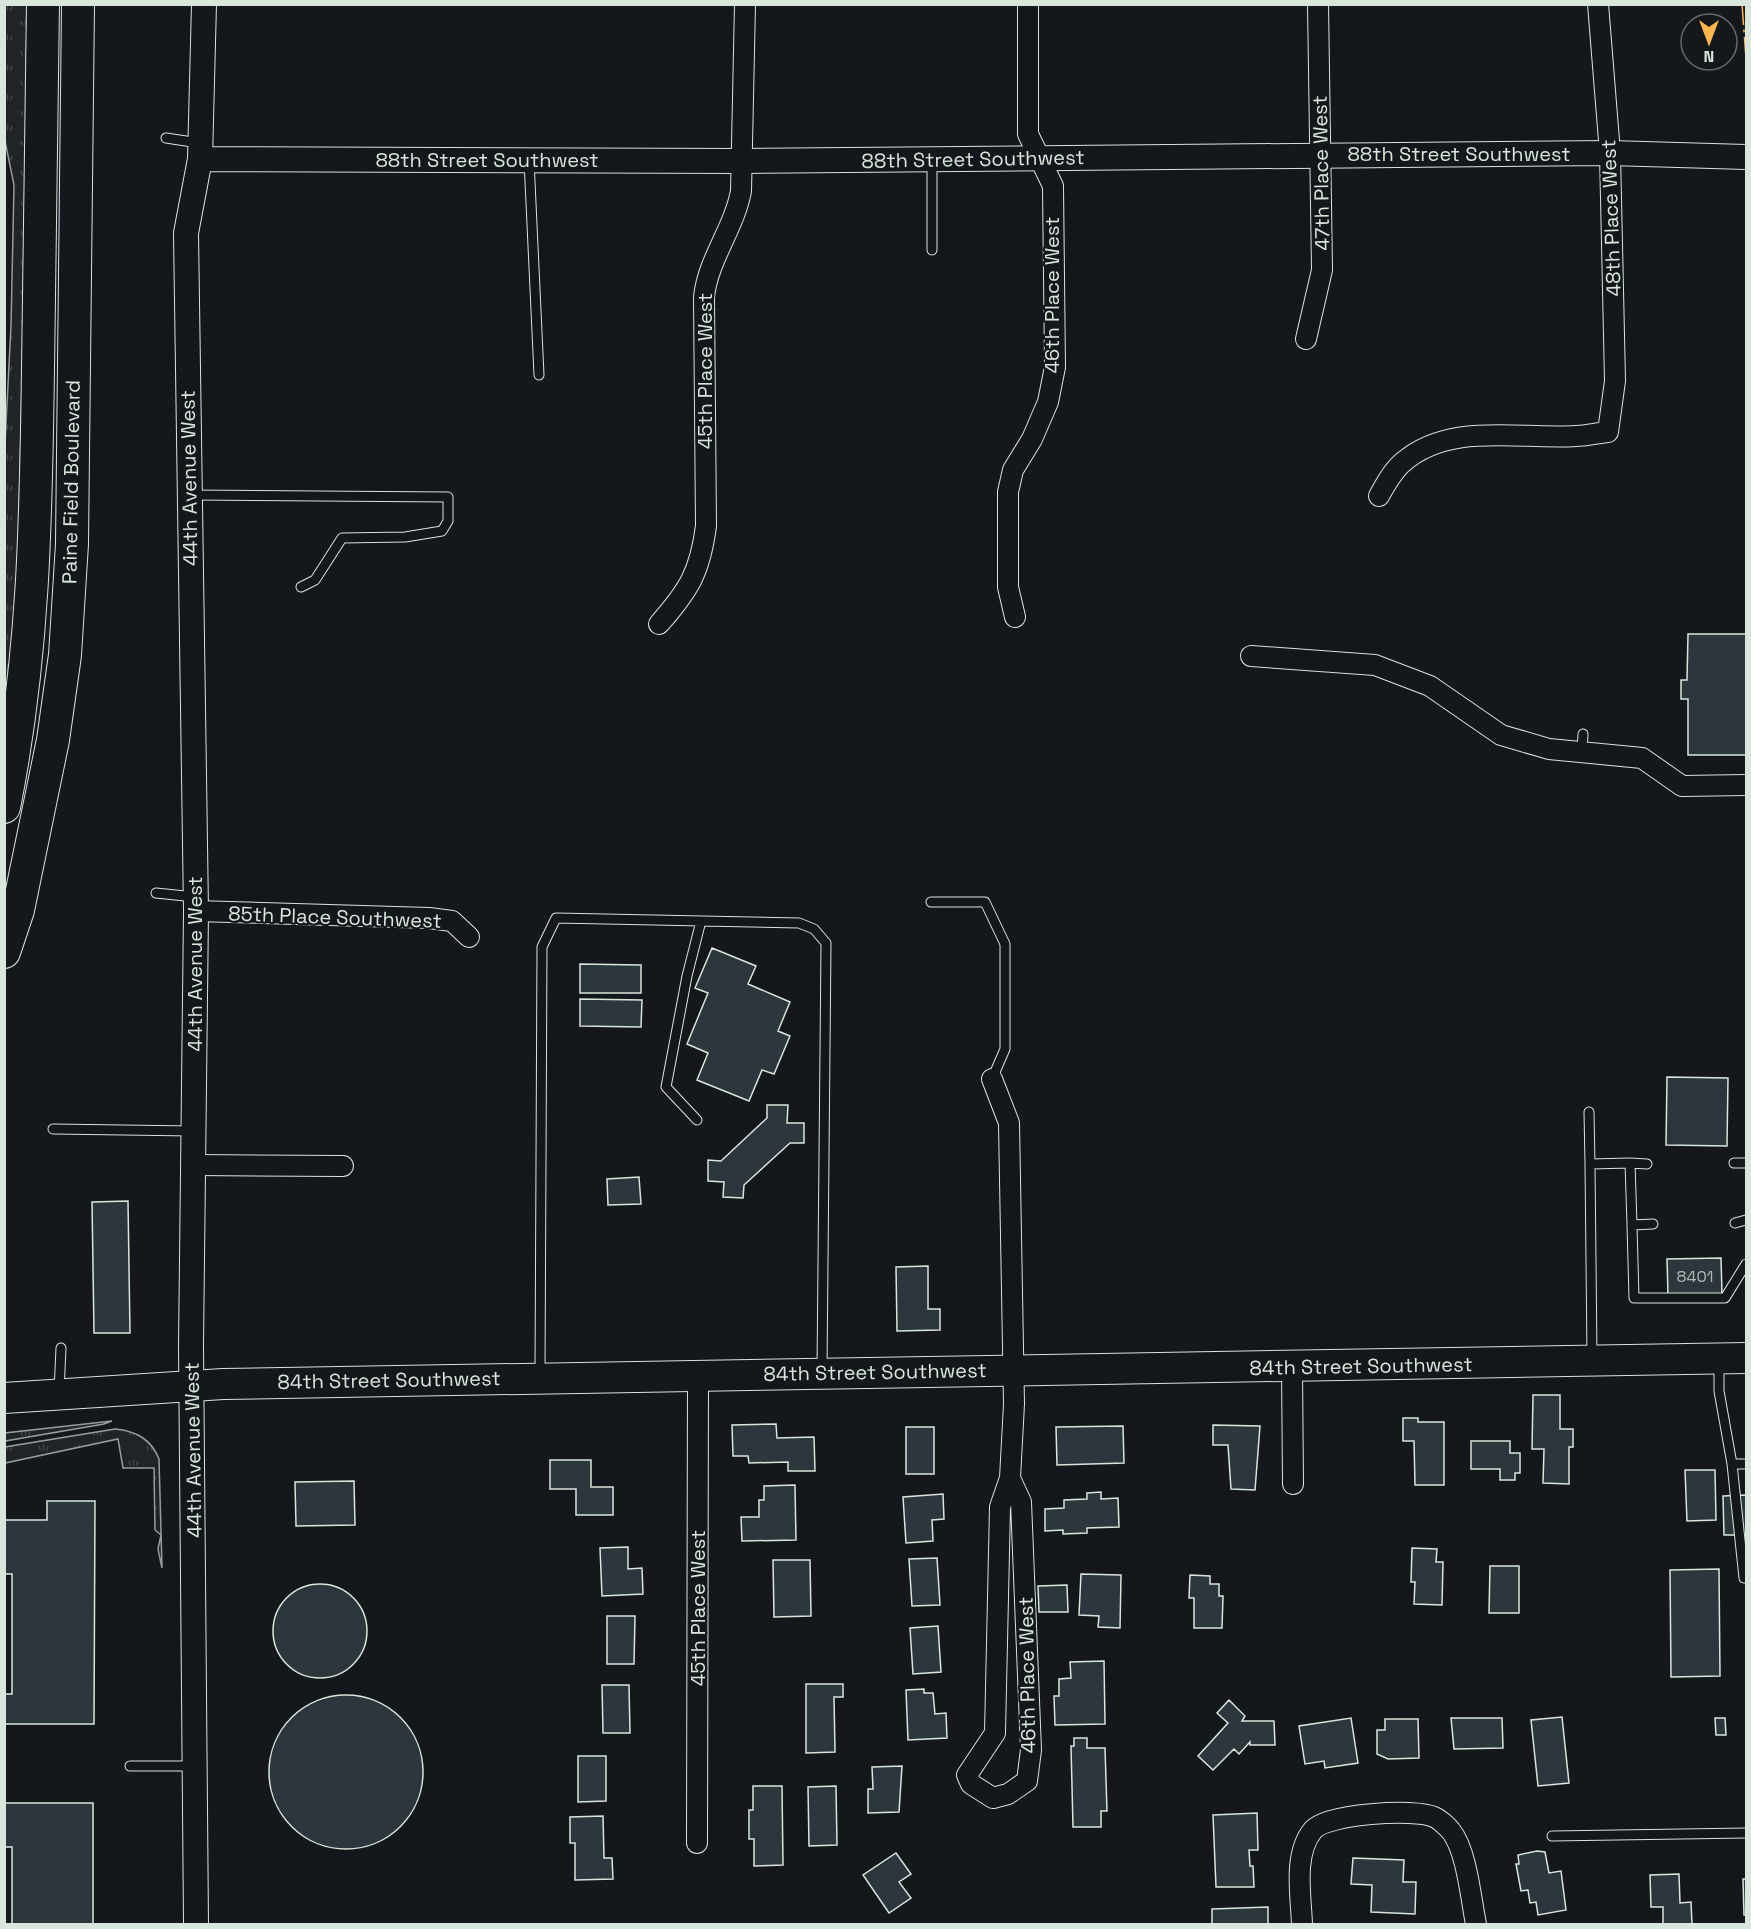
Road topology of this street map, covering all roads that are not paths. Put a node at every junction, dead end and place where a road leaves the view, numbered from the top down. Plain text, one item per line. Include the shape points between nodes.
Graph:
1 (43, 4) edge
2 (78, 4) edge
3 (204, 4) edge
4 (746, 4) edge
5 (1028, 4) edge
6 (1318, 4) edge
7 (1599, 4) edge
8 (166, 138) dead end
9 (200, 151) junction
10 (1610, 153) junction
11 (1321, 155) junction
12 (1746, 157) edge
13 (1041, 159) junction
14 (529, 160) junction
15 (932, 160) junction
16 (743, 161) junction
17 (932, 250) dead end
18 (1306, 339) dead end
19 (539, 375) dead end
20 (189, 495) junction
21 (1378, 496) dead end
22 (301, 587) dead end
23 (1015, 616) dead end
24 (659, 624) dead end
25 (1251, 656) dead end
26 (1746, 785) edge
27 (4, 807) edge
28 (156, 893) dead end
29 (931, 902) dead end
30 (196, 904) junction
31 (701, 921) junction
32 (469, 938) dead end
33 (4, 952) edge
34 (993, 1079) joint
35 (1589, 1112) dead end
36 (697, 1120) dead end
37 (53, 1129) dead end
38 (194, 1131) junction
39 (1630, 1163) junction
40 (1734, 1163) dead end
41 (1746, 1163) edge
42 (1590, 1164) junction
43 (1647, 1164) dead end
44 (193, 1165) junction
45 (343, 1166) dead end
46 (1746, 1220) edge
47 (1735, 1223) dead end
48 (1653, 1224) dead end
49 (1632, 1225) junction
50 (1746, 1264) edge
51 (61, 1348) dead end
52 (1733, 1359) edge
53 (1592, 1362) junction
54 (1292, 1368) junction
55 (1013, 1370) junction
56 (822, 1372) junction
57 (698, 1374) junction
58 (540, 1377) junction
59 (192, 1384) junction
60 (58, 1394) junction
61 (4, 1398) edge
62 (1732, 1464) junction
63 (1746, 1464) edge
64 (1011, 1478) junction
65 (1293, 1484) dead end
66 (1746, 1578) edge
67 (130, 1766) dead end
68 (195, 1766) junction
69 (1746, 1833) edge
70 (1552, 1836) dead end
71 (697, 1843) dead end
72 (196, 1924) edge
73 (1302, 1924) edge
74 (1476, 1924) edge

1 - 27 highway, Paine Field Boulevard via 36,544 18,739
2 - 33 highway, Paine Field Boulevard via 72,544 65,655 53,740 18,910
3 - 9 street, 44th Avenue West
4 - 16 street, 45th Place West
5 - 13 street, 46th Place West via 1028,134
6 - 11 street, 47th Place West
7 - 10 street, 48th Place West
8 - 9 lane
9 - 14 street, 88th Street Southwest
9 - 20 street, 44th Avenue West via 186,233
10 - 11 street, 88th Street Southwest
10 - 12 street, 88th Street Southwest
10 - 21 street, 48th Place West via 1615,381 1608,432 1576,436 1476,436 1445,441 1402,463
11 - 13 street, 88th Street Southwest
11 - 18 street, 47th Place West via 1322,270
13 - 15 street, 88th Street Southwest
13 - 23 street, 46th Place West via 1053,186 1055,367 1048,402 1013,470 1008,492 1008,587
14 - 16 street, 88th Street Southwest
14 - 19 lane
15 - 16 street, 88th Street Southwest
15 - 17 lane
16 - 24 street, 45th Place West via 737,213 705,282 703,547 685,594
20 - 22 lane via 448,497 448,521 442,531 405,537 342,538 315,580
20 - 30 street, 44th Avenue West
25 - 26 street via 1375,665 1430,686 1501,735 1549,749 1582,743 1647,756 1682,786
28 - 30 lane
29 - 34 lane via 985,902 1001,931 1005,944 1005,1049
30 - 32 street, 85th Place Southwest via 429,918 452,921
30 - 38 street, 44th Avenue West
31 - 36 lane via 666,1087
31 - 56 lane via 799,923 814,929 826,943
31 - 58 lane via 556,918 542,947
34 - 55 street, 46th Place West via 1009,1124
35 - 42 lane
37 - 38 lane
38 - 44 street, 44th Avenue West
39 - 42 lane
39 - 43 lane
39 - 49 lane
40 - 41 lane
42 - 53 lane
44 - 45 street
44 - 59 street, 44th Avenue West
46 - 47 lane
48 - 49 lane
49 - 50 lane via 1634,1298 1725,1298
51 - 60 lane
52 - 53 main road, 84th Street Southwest
52 - 62 lane via 1719,1391
53 - 54 main road, 84th Street Southwest
54 - 55 main road, 84th Street Southwest
54 - 65 street
55 - 56 main road, 84th Street Southwest
55 - 64 street, 46th Place West
56 - 57 main road, 84th Street Southwest
57 - 58 main road, 84th Street Southwest
57 - 71 street, 45th Place West
58 - 59 main road, 84th Street Southwest
59 - 60 main road, 84th Street Southwest
59 - 68 street, 44th Avenue West
60 - 61 main road, 84th Street Southwest
62 - 63 lane
62 - 66 lane
64 - 64 street, 46th Place West via 1021,1502 1031,1750 1027,1781 1008,1794 993,1798 971,1784 968,1775 995,1733 1000,1507
67 - 68 lane
68 - 72 street, 44th Avenue West
69 - 70 lane
73 - 74 street via 1300,1871 1304,1847 1313,1830 1326,1821 1344,1817 1407,1814 1434,1816 1452,1832 1462,1853

